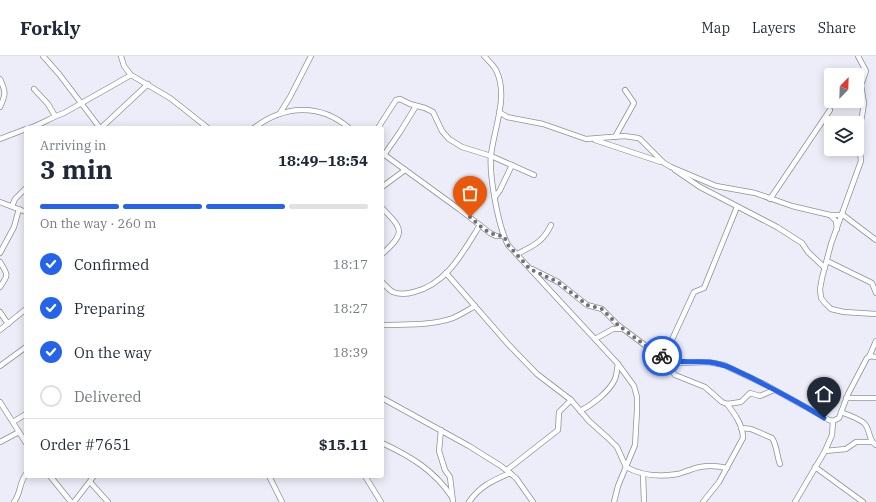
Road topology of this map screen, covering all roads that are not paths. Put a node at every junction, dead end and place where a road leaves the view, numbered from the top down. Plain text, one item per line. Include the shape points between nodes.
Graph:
1 (44, 56) edge
2 (121, 56) edge
3 (310, 56) edge
4 (484, 56) edge
5 (858, 56) edge
6 (131, 74) junction
7 (0, 79) edge
8 (148, 84) junction
9 (34, 89) dead end
10 (625, 90) dead end
11 (81, 103) junction
12 (416, 106) junction
13 (0, 107) edge
14 (830, 110) dead end
15 (499, 112) junction
16 (280, 113) junction
17 (55, 116) junction
18 (507, 117) junction
19 (498, 118) junction
20 (202, 123) junction
21 (36, 126) edge
22 (100, 126) edge
23 (103, 126) edge
24 (200, 126) edge
25 (206, 126) edge
26 (257, 126) edge
27 (346, 126) edge
28 (379, 126) edge
29 (24, 130) edge
30 (615, 138) junction
31 (0, 139) edge
32 (593, 139) junction
33 (384, 153) edge
34 (384, 155) edge
35 (491, 156) junction
36 (664, 164) junction
37 (512, 165) junction
38 (671, 167) junction
39 (405, 170) junction
40 (534, 175) dead end
41 (384, 186) edge
42 (24, 190) edge
43 (495, 197) junction
44 (770, 199) junction
45 (0, 202) edge
46 (12, 206) junction
47 (737, 206) junction
48 (19, 209) junction
49 (384, 210) edge
50 (24, 211) edge
51 (830, 215) junction
52 (843, 215) junction
53 (551, 225) dead end
54 (480, 226) junction
55 (837, 229) junction
56 (504, 236) junction
57 (876, 240) edge
58 (384, 252) edge
59 (0, 253) edge
60 (517, 254) junction
61 (827, 261) junction
62 (0, 262) edge
63 (825, 268) junction
64 (530, 269) junction
65 (446, 272) junction
66 (384, 284) edge
67 (0, 287) edge
68 (876, 293) edge
69 (475, 306) junction
70 (0, 312) edge
71 (24, 312) edge
72 (876, 314) edge
73 (8, 324) junction
74 (384, 325) edge
75 (622, 328) junction
76 (0, 330) edge
77 (595, 339) junction
78 (875, 343) edge
79 (24, 348) edge
80 (876, 356) edge
81 (869, 357) junction
82 (665, 358) junction
83 (618, 364) junction
84 (0, 366) edge
85 (774, 390) junction
86 (846, 398) junction
87 (876, 398) edge
88 (384, 399) edge
89 (571, 400) junction
90 (0, 402) edge
91 (726, 404) junction
92 (580, 411) junction
93 (841, 412) junction
94 (24, 415) edge
95 (833, 421) junction
96 (13, 422) junction
97 (741, 428) junction
98 (441, 430) junction
99 (19, 432) junction
100 (24, 440) edge
101 (0, 442) edge
102 (871, 442) junction
103 (384, 444) edge
104 (876, 445) edge
105 (825, 451) junction
106 (780, 464) dead end
107 (626, 467) junction
108 (815, 467) junction
109 (727, 468) junction
110 (508, 472) junction
111 (643, 474) junction
112 (24, 477) edge
113 (52, 478) edge
114 (93, 478) edge
115 (271, 478) edge
116 (366, 478) edge
117 (90, 482) junction
118 (452, 499) edge
119 (14, 502) edge
120 (71, 502) edge
121 (74, 502) edge
122 (108, 502) edge
123 (282, 502) edge
124 (381, 502) edge
125 (469, 502) edge
126 (533, 502) edge
127 (614, 502) edge
128 (644, 502) edge
129 (703, 502) edge
130 (796, 502) edge
131 (863, 502) edge

1 - 11 street
2 - 6 street via 124,66
3 - 16 street
4 - 15 street via 496,71 501,88
5 - 52 street via 866,71 861,85 864,103 858,133 861,161
6 - 8 street
6 - 11 street
7 - 13 street via 5,89
8 - 20 street
8 - 23 street
9 - 17 street
10 - 30 street via 634,103
11 - 17 street
11 - 22 street
12 - 28 street via 400,99 396,100
12 - 33 street
12 - 35 street via 433,112 449,139 462,147
14 - 44 street
15 - 18 street
15 - 19 street
16 - 26 street
16 - 27 street via 310,110 332,116
17 - 21 street
18 - 19 street
18 - 32 street via 543,124 580,138
19 - 35 street
20 - 24 street
20 - 25 street
29 - 31 street
30 - 32 street
30 - 36 street via 632,136 640,139
32 - 36 street
34 - 39 street
35 - 37 street
35 - 43 street
36 - 38 street
37 - 40 street
37 - 43 street
38 - 44 street via 716,186
38 - 47 street via 700,187
39 - 41 street
39 - 54 street
42 - 46 street
43 - 56 street
44 - 51 street
45 - 46 street
46 - 48 street
47 - 63 street via 802,243
47 - 82 street via 704,288 694,292
48 - 50 street
48 - 59 street via 14,227
49 - 58 street via 399,228 396,241
51 - 52 street
51 - 55 street via 836,222
52 - 55 street
52 - 57 street
53 - 60 street via 537,244
54 - 56 street via 496,236
54 - 65 street via 460,258
55 - 61 street
56 - 60 street via 508,245
60 - 64 street
61 - 63 street
61 - 68 street via 872,283
62 - 67 street via 7,273
63 - 72 street via 820,289 825,304 831,309 844,312
64 - 75 street via 558,282 587,305 602,309
64 - 77 street
65 - 66 street via 425,289 407,294 392,292
65 - 69 street
69 - 74 street via 454,318 442,321
69 - 89 street via 537,374
70 - 73 street
71 - 73 street
73 - 76 street
75 - 77 street via 613,329
75 - 82 street
77 - 83 street
78 - 80 street
78 - 81 street
79 - 84 street
80 - 81 street
81 - 86 street
82 - 85 street via 680,363 724,365
82 - 91 street via 675,375 704,387
83 - 92 street via 612,385
83 - 107 street via 634,386 637,397 635,444
85 - 91 street via 760,396 750,393 742,402
85 - 95 street
86 - 87 street
86 - 93 street
88 - 98 street
89 - 92 street
89 - 110 street via 559,412 558,430
90 - 96 street
91 - 97 street via 734,413
92 - 107 street via 617,447
93 - 95 street via 839,418
93 - 102 street via 864,424
94 - 96 street
95 - 105 street via 832,435
96 - 99 street
97 - 106 street via 751,429 772,438
97 - 109 street via 742,440
98 - 110 street
98 - 118 street via 439,451 452,483
99 - 100 street
99 - 101 street
102 - 104 street
102 - 105 street via 856,442 846,449
103 - 118 street via 418,461 441,482
105 - 108 street
107 - 111 street
107 - 127 street
108 - 130 street
108 - 131 street
109 - 111 street via 701,466 680,474
109 - 129 street
110 - 125 street via 476,492
110 - 126 street via 516,478
111 - 128 street
112 - 119 street
113 - 120 street
114 - 117 street
115 - 123 street
116 - 124 street
117 - 121 street
117 - 122 street

